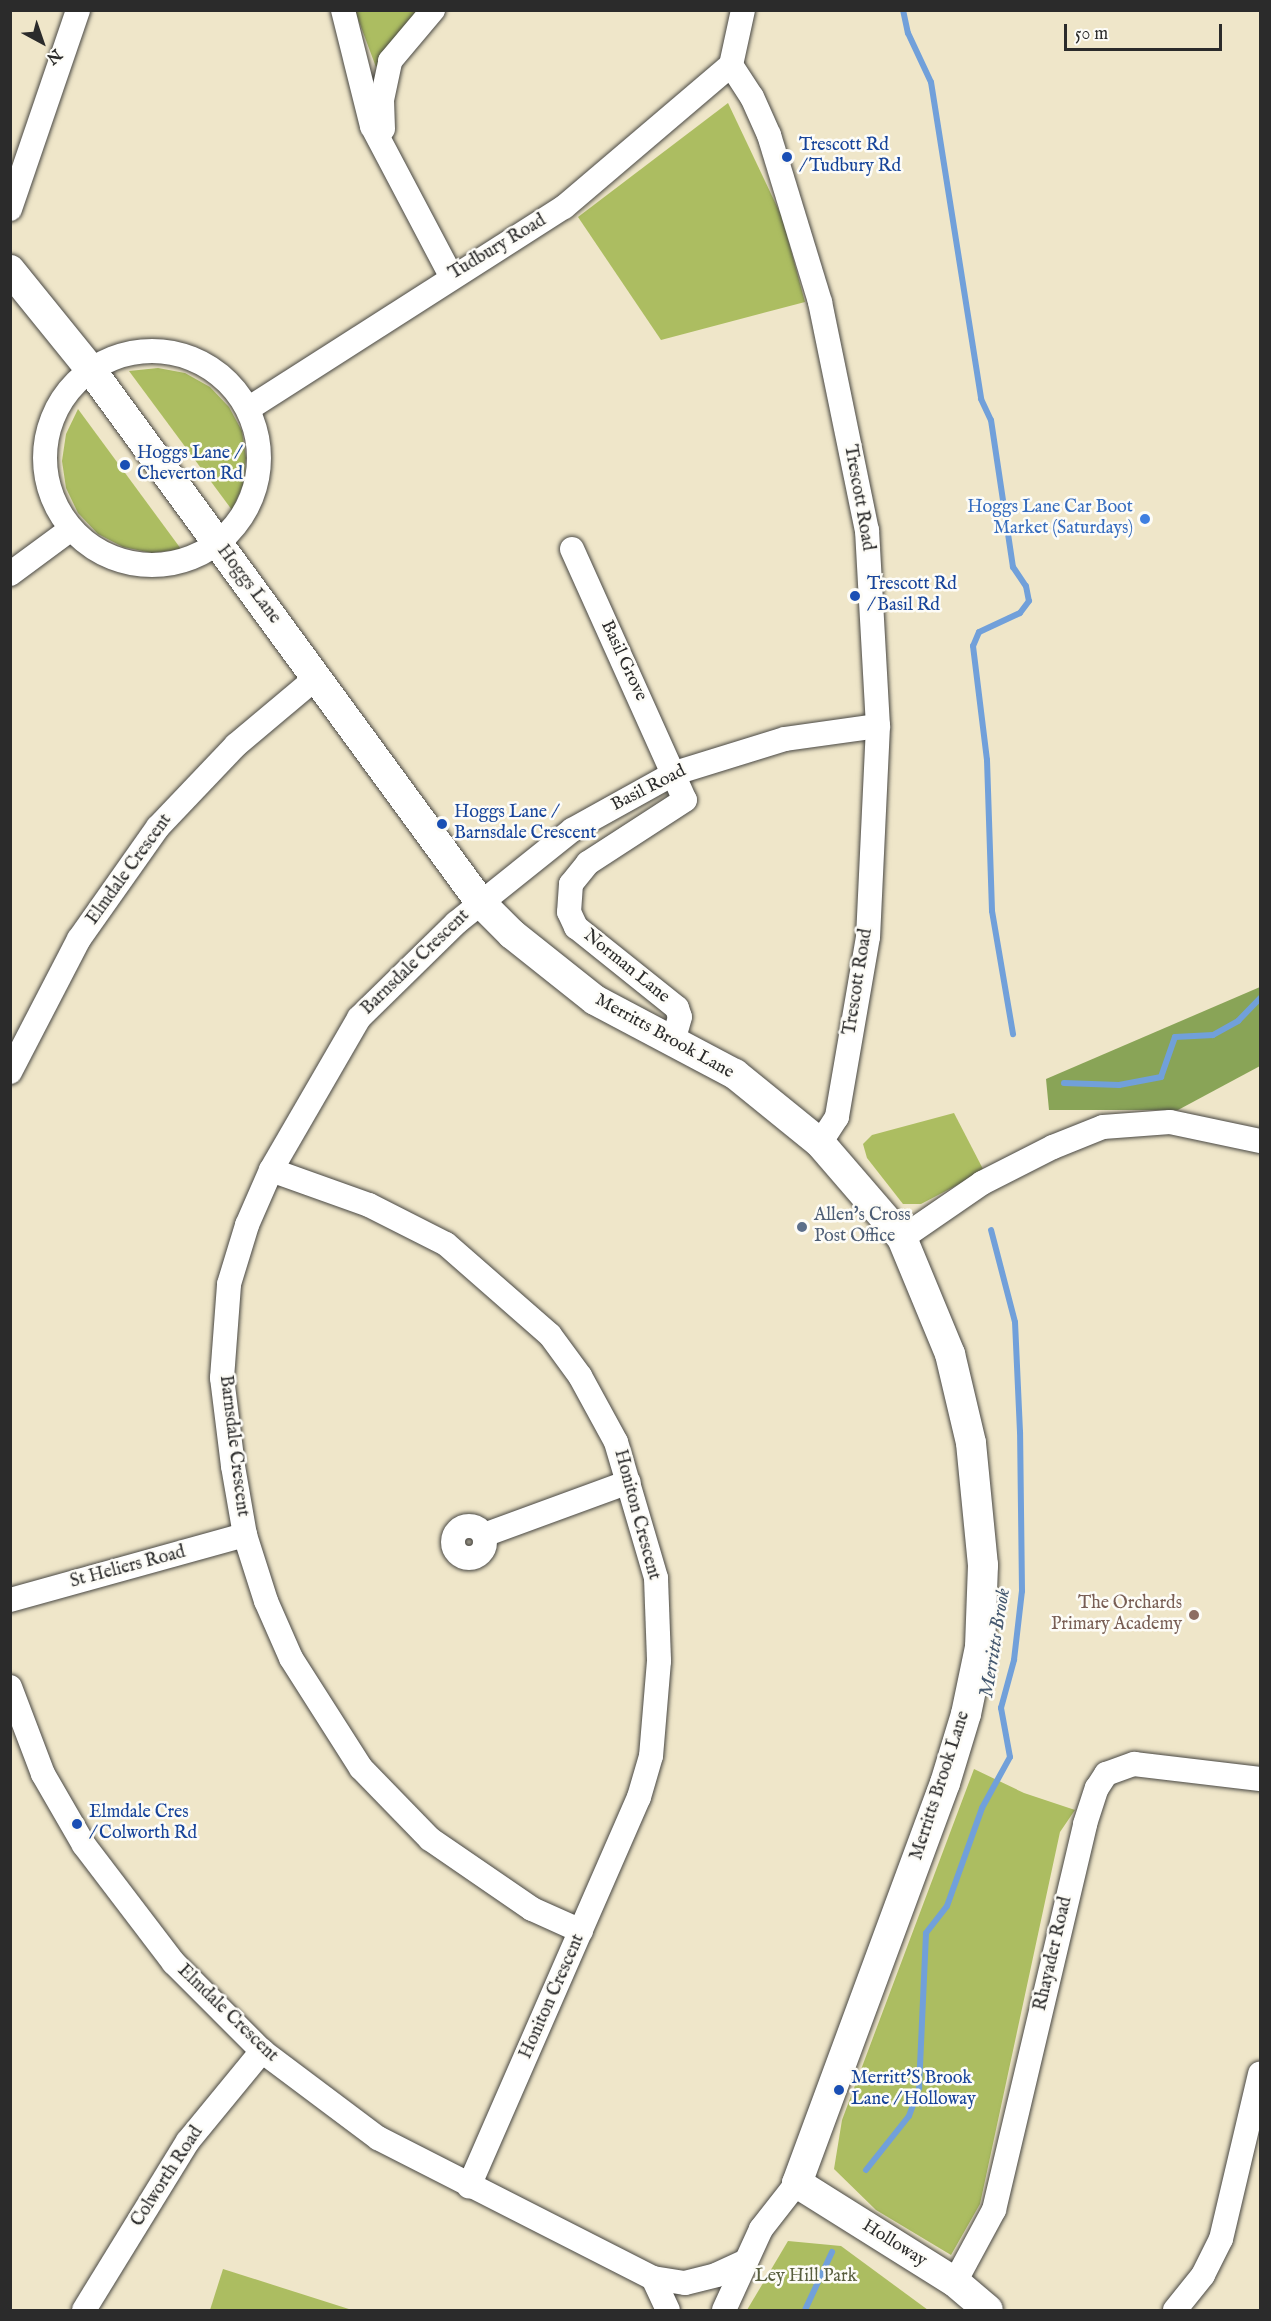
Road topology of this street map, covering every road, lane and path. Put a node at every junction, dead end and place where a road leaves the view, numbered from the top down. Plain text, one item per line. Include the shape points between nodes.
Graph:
1 (78, 10) edge
2 (343, 10) edge
3 (433, 10) edge
4 (743, 10) edge
5 (732, 65) junction
6 (384, 149) junction
7 (10, 209) edge
8 (10, 270) edge
9 (451, 276) junction
10 (91, 370) junction
11 (248, 409) junction
12 (71, 529) junction
13 (217, 544) junction
14 (572, 549) dead end
15 (10, 574) edge
16 (317, 677) junction
17 (878, 726) junction
18 (675, 773) junction
19 (481, 903) junction
20 (673, 1041) junction
21 (10, 1072) edge
22 (1260, 1141) edge
23 (820, 1143) junction
24 (271, 1170) junction
25 (902, 1238) junction
26 (629, 1482) junction
27 (245, 1535) junction
28 (484, 1535) dead end
29 (10, 1600) edge
30 (10, 1687) edge
31 (1260, 1779) edge
32 (581, 1931) junction
33 (262, 2051) junction
34 (1260, 2074) edge
35 (797, 2182) junction
36 (470, 2187) junction
37 (746, 2260) junction
38 (653, 2278) junction
39 (956, 2282) junction
40 (84, 2310) edge
41 (668, 2310) edge
42 (724, 2310) edge
43 (988, 2310) edge
44 (1175, 2310) edge

1 - 7 street
2 - 6 street via 372,126
3 - 6 street via 390,61 382,100
4 - 5 street
5 - 9 street, Tudbury Road via 564,207
5 - 17 street, Trescott Road via 769,135 820,302 867,530
6 - 9 street
8 - 10 street, Hoggs Lane
9 - 11 street, Tudbury Road
10 - 11 street via 114,358 140,352 182,355 218,373
10 - 12 street via 77,381 59,406 46,444 47,481 56,507
10 - 13 street, Hoggs Lane
11 - 13 street via 258,439 259,471 249,506
12 - 13 street via 94,548 138,565 188,559
12 - 15 street
13 - 16 street, Hoggs Lane
14 - 18 street, Basil Grove
16 - 19 street, Hoggs Lane
16 - 21 street, Elmdale Crescent via 236,745 158,827 79,939
17 - 18 street, Basil Road via 785,739
17 - 23 street, Trescott Road via 868,938 837,1117
18 - 19 street, Basil Road via 572,830
18 - 20 street, Norman Lane via 685,800 588,863 571,884 569,912 576,927 677,1008 680,1017
19 - 20 street, Merritts Brook Lane via 512,934 595,1000
19 - 24 street, Barnsdale Crescent via 359,1018
20 - 23 street, Merritts Brook Lane via 735,1074
22 - 25 street via 1170,1122 1103,1127 982,1183
23 - 25 street, Merritts Brook Lane
24 - 26 street, Honiton Crescent via 369,1205 455,1251 556,1343 580,1376 616,1442
24 - 27 street, Barnsdale Crescent via 247,1225 229,1284 223,1366
25 - 35 street, Merritts Brook Lane via 950,1354 971,1443 983,1565 980,1647 966,1714 945,1783
26 - 28 street
26 - 32 street, Honiton Crescent via 656,1578 659,1661 651,1756 639,1797
27 - 29 street, St Heliers Road
27 - 32 street, Barnsdale Crescent via 266,1601 291,1658 361,1768 430,1839 473,1873 532,1909
30 - 33 street, Elmdale Crescent via 43,1774 84,1845 174,1963
31 - 39 street, Rhayader Road via 1134,1764 1106,1774 1097,1788 1085,1824 994,2210
32 - 36 street, Honiton Crescent
33 - 36 street, Elmdale Crescent via 378,2138
33 - 40 street, Colworth Road via 188,2141
34 - 44 street via 1221,2240 1203,2275
35 - 37 street, Merritts Brook Lane via 761,2229
35 - 39 street, Holloway
36 - 38 street, Elmdale Crescent
37 - 38 street, Elmdale Crescent via 716,2275 685,2283
37 - 42 street, Merritts Brook Lane
38 - 41 street
39 - 43 street, Holloway

